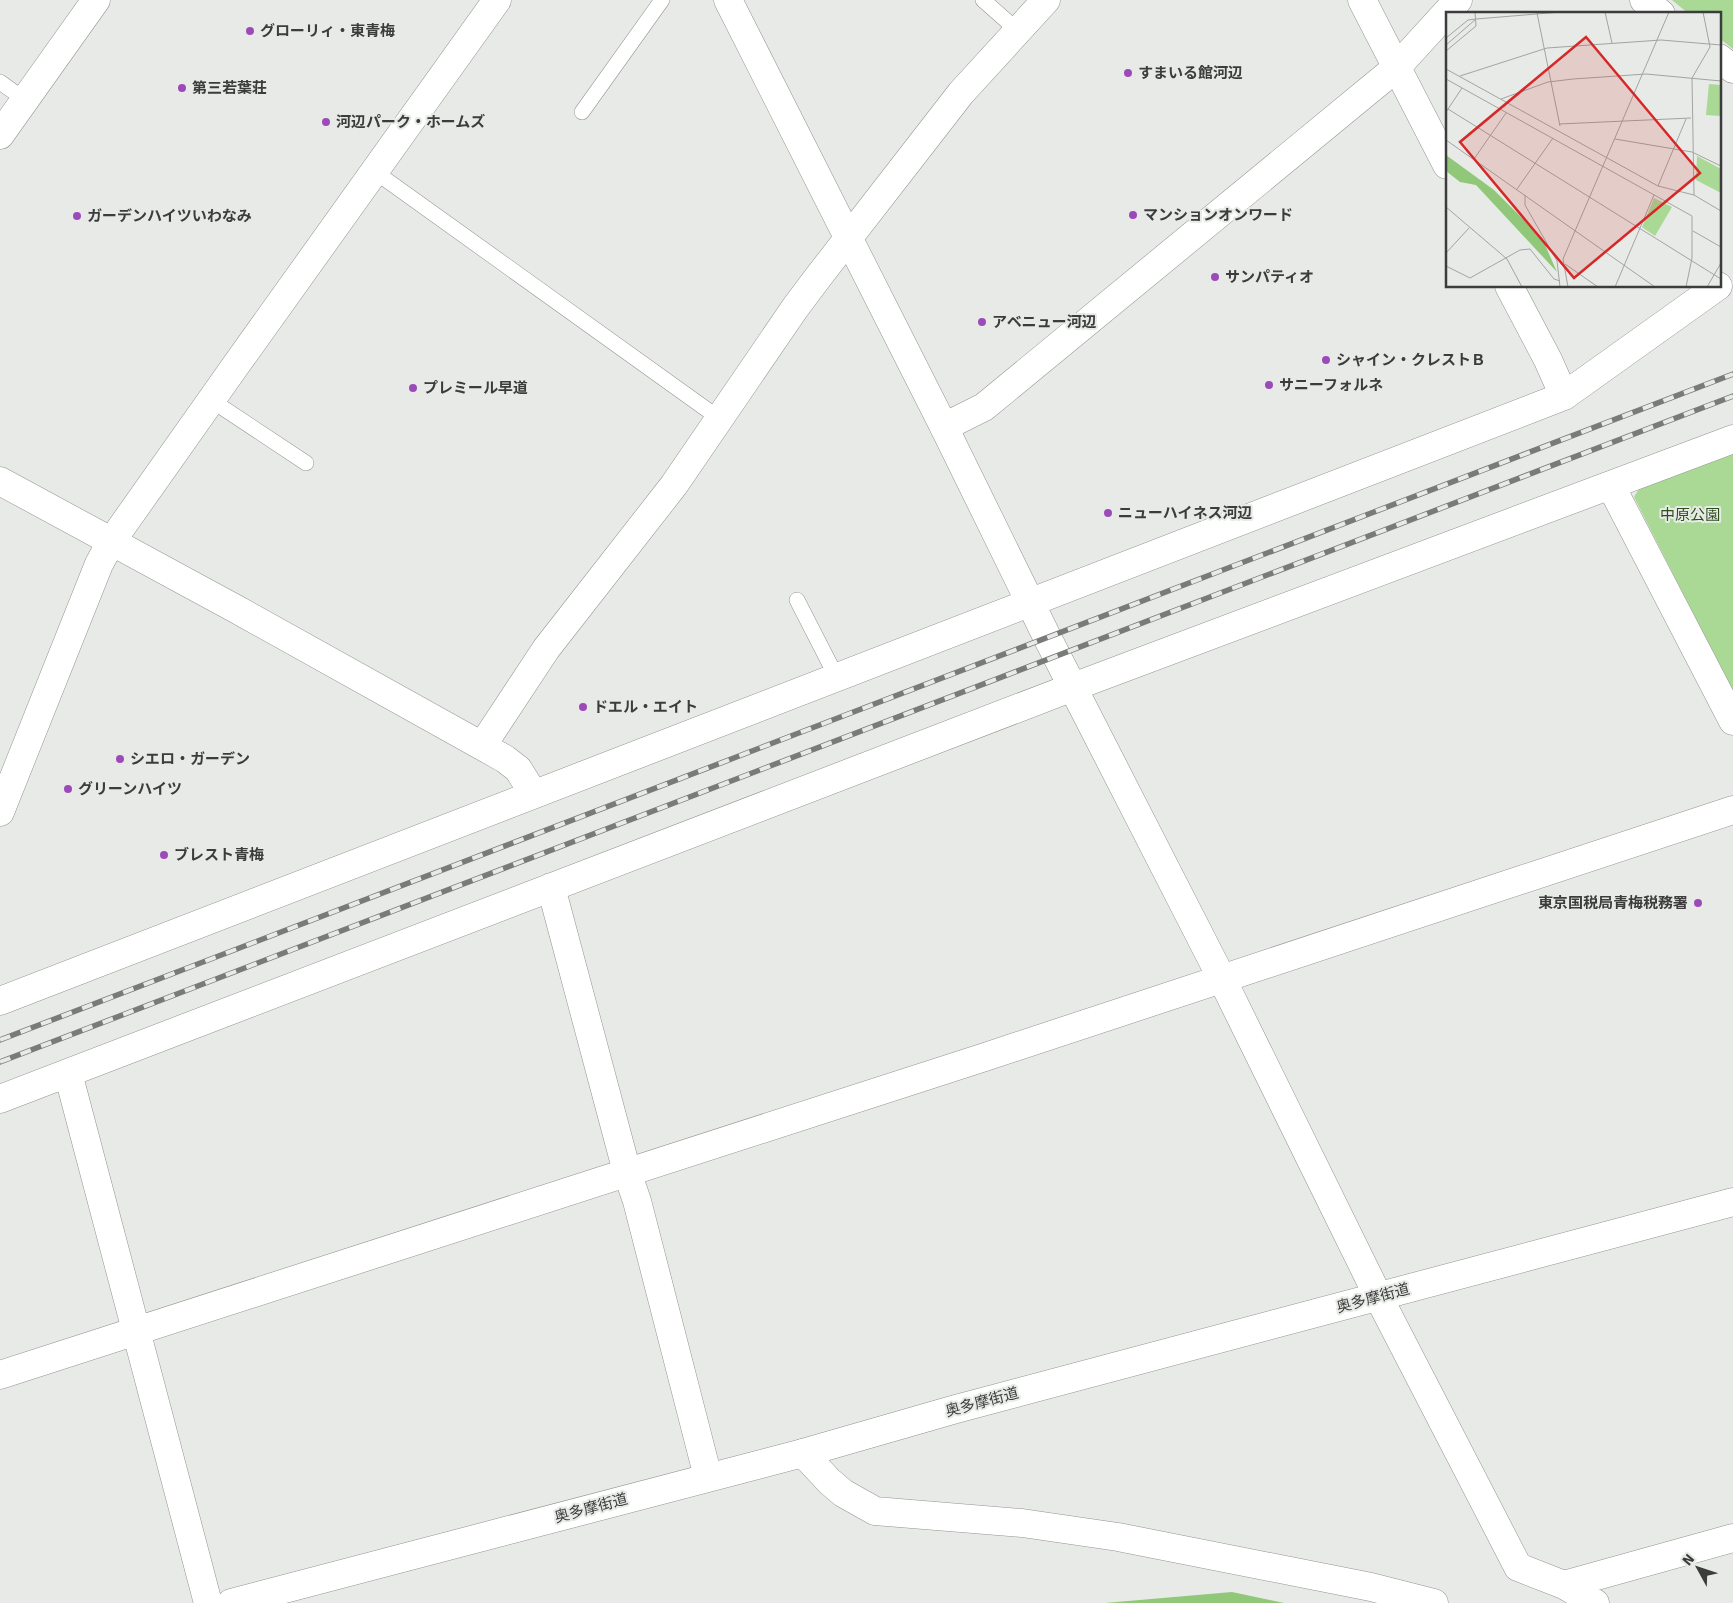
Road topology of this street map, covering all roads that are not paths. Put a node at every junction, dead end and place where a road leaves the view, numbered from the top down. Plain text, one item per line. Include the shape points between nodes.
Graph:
1 (96, 0) edge
2 (497, 0) edge
3 (662, 0) edge
4 (728, 0) edge
5 (983, 0) edge
6 (1046, 0) edge
7 (1362, 0) edge
8 (1458, 0) edge
9 (1644, 0) edge
10 (1447, 12) edge
11 (1659, 12) edge
12 (1446, 13) edge
13 (1018, 31) junction
14 (1720, 59) edge
15 (1396, 68) junction
16 (1733, 69) edge
17 (0, 82) edge
18 (25, 100) junction
19 (582, 112) dead end
20 (0, 135) edge
21 (1446, 163) edge
22 (374, 171) junction
23 (849, 238) junction
24 (1733, 275) edge
25 (1720, 285) edge
26 (1511, 288) edge
27 (1716, 288) edge
28 (1564, 396) junction
29 (211, 400) junction
30 (720, 419) junction
31 (944, 427) junction
32 (1733, 439) edge
33 (306, 463) dead end
34 (0, 481) edge
35 (1611, 486) junction
36 (111, 542) junction
37 (797, 600) dead end
38 (1031, 604) junction
39 (837, 678) junction
40 (1073, 687) junction
41 (1733, 721) edge
42 (482, 746) junction
43 (533, 793) junction
44 (1733, 810) edge
45 (0, 812) edge
46 (551, 887) junction
47 (1222, 979) junction
48 (0, 1001) edge
49 (68, 1073) junction
50 (0, 1099) edge
51 (627, 1172) junction
52 (1733, 1202) edge
53 (1378, 1296) junction
54 (136, 1331) junction
55 (0, 1375) edge
56 (803, 1453) junction
57 (708, 1476) junction
58 (1733, 1538) edge
59 (1564, 1585) junction
60 (208, 1603) edge
61 (231, 1603) edge
62 (1434, 1603) edge
63 (1594, 1603) edge

1 - 18 street
2 - 22 street
3 - 19 lane
4 - 23 street
5 - 13 lane
6 - 13 street
7 - 15 street
8 - 10 street
9 - 11 street
12 - 15 street
13 - 23 street via 961,93
14 - 16 street
15 - 21 street
15 - 31 street via 984,407
17 - 18 lane
18 - 20 street
22 - 29 street
22 - 30 lane
23 - 30 street via 795,308
23 - 31 street
24 - 25 street
26 - 28 street
27 - 28 street
28 - 38 street
29 - 33 lane
29 - 36 street
30 - 42 street via 674,485 546,649
31 - 38 street
32 - 35 street
34 - 36 street
35 - 40 street
35 - 41 street
36 - 42 street
36 - 45 street via 99,564
37 - 39 lane
38 - 39 street
38 - 40 street
39 - 43 street
40 - 46 street
40 - 47 street
42 - 43 street via 518,770
43 - 48 street
44 - 47 street
46 - 49 street
46 - 51 street
47 - 51 street
47 - 53 street
49 - 50 street
49 - 54 street
51 - 54 street
51 - 57 street
52 - 53 street, 奥多摩街道
53 - 56 street, 奥多摩街道
53 - 59 street via 1518,1567
54 - 55 street
54 - 60 street
56 - 57 street, 奥多摩街道
56 - 62 street via 843,1493 875,1511 1022,1523 1118,1537 1352,1583
57 - 61 street, 奥多摩街道
58 - 59 street
59 - 63 street

